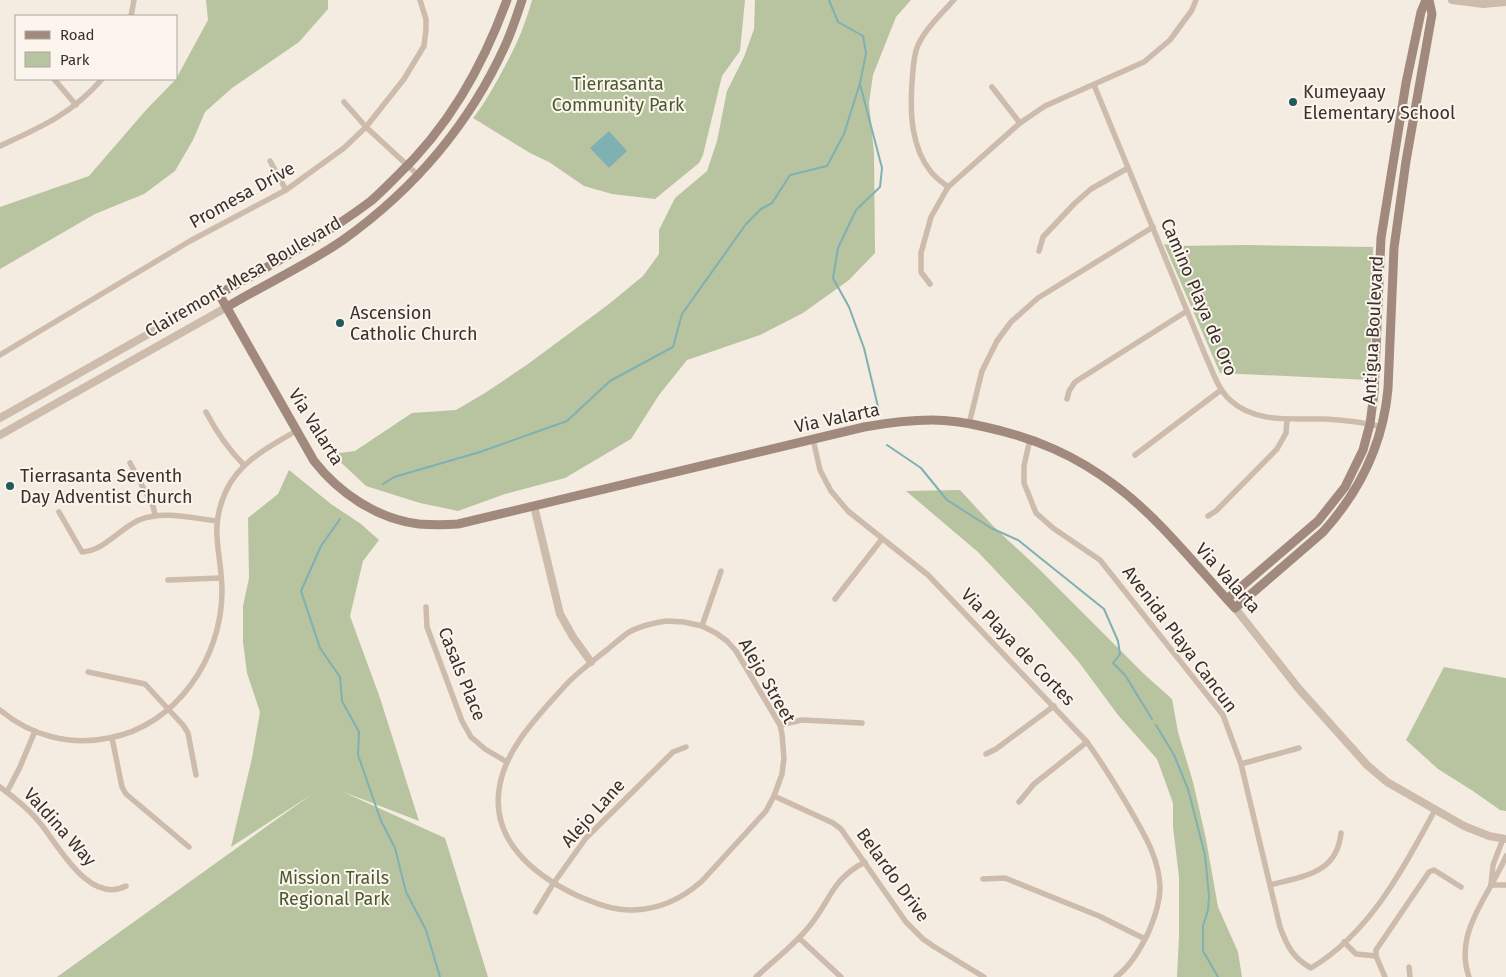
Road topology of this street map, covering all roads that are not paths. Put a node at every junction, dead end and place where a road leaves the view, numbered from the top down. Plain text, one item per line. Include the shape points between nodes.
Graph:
1 (134, 0) edge
2 (420, 0) edge
3 (507, 0) edge
4 (522, 0) edge
5 (954, 0) edge
6 (1196, 0) edge
7 (1428, 0) edge
8 (1452, 0) edge
9 (1506, 2) edge
10 (131, 15) edge
11 (492, 39) junction
12 (496, 64) junction
13 (55, 80) edge
14 (101, 80) edge
15 (1094, 85) junction
16 (992, 87) dead end
17 (344, 102) dead end
18 (76, 105) junction
19 (1020, 123) junction
20 (366, 127) junction
21 (1397, 137) junction
22 (0, 146) edge
23 (1408, 152) junction
24 (270, 161) dead end
25 (408, 166) junction
26 (1128, 168) junction
27 (419, 176) junction
28 (948, 187) junction
29 (286, 190) junction
30 (1153, 227) junction
31 (1039, 251) dead end
32 (1380, 252) junction
33 (1393, 259) junction
34 (930, 284) dead end
35 (219, 294) junction
36 (227, 307) junction
37 (1187, 311) junction
38 (0, 355) edge
39 (1221, 390) junction
40 (1067, 399) dead end
41 (206, 412) dead end
42 (0, 418) edge
43 (1286, 419) junction
44 (969, 424) junction
45 (1370, 424) junction
46 (1382, 427) junction
47 (296, 431) junction
48 (0, 435) edge
49 (813, 439) junction
50 (1030, 439) junction
51 (1134, 454) dead end
52 (130, 463) dead end
53 (244, 465) junction
54 (534, 506) junction
55 (59, 512) dead end
56 (155, 515) junction
57 (1208, 516) dead end
58 (217, 521) junction
59 (882, 539) junction
60 (721, 571) dead end
61 (222, 578) junction
62 (168, 580) dead end
63 (834, 599) dead end
64 (1227, 599) junction
65 (426, 608) dead end
66 (1235, 608) junction
67 (702, 626) junction
68 (592, 662) junction
69 (88, 672) dead end
70 (1054, 706) junction
71 (0, 710) edge
72 (168, 710) junction
73 (862, 723) dead end
74 (780, 725) junction
75 (35, 731) junction
76 (112, 738) junction
77 (1087, 742) junction
78 (686, 747) dead end
79 (1299, 748) dead end
80 (986, 754) dead end
81 (507, 762) junction
82 (1241, 764) junction
83 (196, 775) dead end
84 (0, 787) edge
85 (7, 792) junction
86 (774, 796) junction
87 (1019, 802) dead end
88 (1435, 810) junction
89 (1341, 832) dead end
90 (1504, 839) edge
91 (189, 847) dead end
92 (1506, 856) edge
93 (865, 862) junction
94 (983, 879) dead end
95 (553, 884) junction
96 (1270, 885) junction
97 (1491, 885) junction
98 (1506, 885) edge
99 (126, 886) dead end
100 (1461, 887) dead end
101 (536, 912) dead end
102 (799, 938) junction
103 (1145, 939) junction
104 (1344, 942) junction
105 (1376, 956) junction
106 (1409, 967) dead end
107 (758, 976) edge
108 (841, 977) edge
109 (984, 977) edge
110 (1116, 977) edge
111 (1384, 977) edge
112 (1410, 977) edge
113 (1469, 977) edge

1 - 10 street
2 - 20 street, Promesa Drive via 426,19 424,46 404,80
3 - 11 main road, Clairemont Mesa Boulevard
4 - 12 main road, Clairemont Mesa Boulevard
5 - 28 street via 926,31 917,47 911,106 912,126 925,162 931,173
6 - 15 street via 1170,40 1144,62
7 - 21 main road, Antigua Boulevard via 1421,12
7 - 23 main road, Antigua Boulevard via 1432,14
8 - 9 street via 1483,4
11 - 12 main road via 490,52
11 - 25 main road, Clairemont Mesa Boulevard via 449,115
12 - 27 main road, Clairemont Mesa Boulevard via 461,124
13 - 18 street
14 - 18 street
15 - 19 street via 1045,106
15 - 26 street, Camino Playa de Oro
16 - 19 street
17 - 20 street
18 - 22 street via 51,122
19 - 28 street
20 - 25 street
20 - 29 street, Promesa Drive via 344,148
21 - 23 main road
21 - 32 main road, Antigua Boulevard
23 - 33 main road, Antigua Boulevard
24 - 29 street
25 - 27 street
25 - 35 main road, Clairemont Mesa Boulevard via 372,200 328,232
26 - 30 street, Camino Playa de Oro
26 - 31 street via 1091,189 1075,203 1042,237
27 - 36 main road, Clairemont Mesa Boulevard via 343,240
28 - 34 street via 931,217 921,253 921,272
29 - 38 street, Promesa Drive via 190,241
30 - 37 street, Camino Playa de Oro
30 - 44 street via 1038,298 1011,322 982,370
32 - 33 main road
32 - 45 main road, Antigua Boulevard
33 - 46 main road, Antigua Boulevard via 1388,389
35 - 36 main road, Via Valarta
35 - 42 street, Clairemont Mesa Boulevard
36 - 47 main road, Via Valarta
36 - 48 street, Clairemont Mesa Boulevard
37 - 39 street, Camino Playa de Oro
37 - 40 street via 1075,382
39 - 43 street, Camino Playa de Oro via 1248,412
39 - 51 street
41 - 53 street via 219,437
43 - 45 street, Camino Playa de Oro
43 - 57 street via 1286,433 1277,449
44 - 49 main road, Via Valarta via 934,420 895,422
44 - 50 main road, Via Valarta
45 - 46 street, Camino Playa de Oro
45 - 64 main road, Antigua Boulevard via 1363,450 1351,475 1328,510
46 - 66 main road, Antigua Boulevard via 1366,470 1334,521
47 - 53 street
47 - 54 main road, Via Valarta via 325,475 350,497 416,524 458,524
49 - 54 main road, Via Valarta
49 - 59 street, Via Playa de Cortes via 820,470 831,492
50 - 64 main road, Via Valarta via 1080,461 1116,486 1143,509
50 - 82 street, Avenida Playa Cancun via 1024,483 1036,513 1100,560 1223,716
52 - 56 street
53 - 58 street via 226,491
54 - 68 street via 560,614
55 - 56 street via 82,552 91,551 138,521
56 - 58 street
58 - 61 street
59 - 63 street
59 - 70 street, Via Playa de Cortes via 928,575
60 - 67 street
61 - 62 street
61 - 72 street via 220,615 210,650 193,682
64 - 66 main road, Via Valarta
65 - 81 street, Casals Place via 426,627 462,721 471,736 485,749
66 - 88 street, Via Valarta via 1299,689 1367,765 1387,782
67 - 68 street, Alejo Street via 675,621 647,625 629,632
67 - 74 street, Alejo Street via 722,637 736,651
68 - 81 street, Alejo Street via 534,720
69 - 72 street via 145,684
70 - 77 street, Via Playa de Cortes
70 - 80 street
71 - 75 street
72 - 76 street via 142,728
72 - 83 street via 188,733
73 - 74 street via 802,720
74 - 86 street, Alejo Street via 784,758
75 - 76 street via 71,742
75 - 85 street
76 - 91 street via 126,794
77 - 87 street via 1034,784
77 - 103 street, Via Playa de Cortes via 1105,766 1154,855 1160,888 1155,916
78 - 95 street, Alejo Lane via 673,752 602,821
79 - 82 street
81 - 95 street, Alejo Street via 498,797 504,832 522,858
82 - 96 street, Avenida Playa Cancun
84 - 85 street, Valdina Way
85 - 99 street, Valdina Way via 41,824 64,858 94,885 111,891
86 - 93 street, Belardo Drive via 833,823
86 - 95 street, Alejo Street via 766,811 702,882 673,901 645,909 616,909
88 - 90 street, Via Valarta via 1475,832
88 - 104 street via 1374,912
89 - 96 street via 1340,846 1325,866 1311,874
90 - 97 street via 1492,865
92 - 97 street
93 - 102 street via 837,882
93 - 109 street, Belardo Drive via 906,922 923,939
94 - 103 street via 1005,878 1099,916
95 - 101 street, Alejo Lane
96 - 104 street, Avenida Playa Cancun via 1284,939 1300,962 1311,968 1326,960
97 - 98 street
97 - 113 street via 1473,917 1464,961
100 - 105 street via 1434,870 1429,872 1376,950
102 - 107 street
102 - 108 street
103 - 110 street via 1137,954
104 - 105 street via 1356,954
105 - 111 street
106 - 112 street

